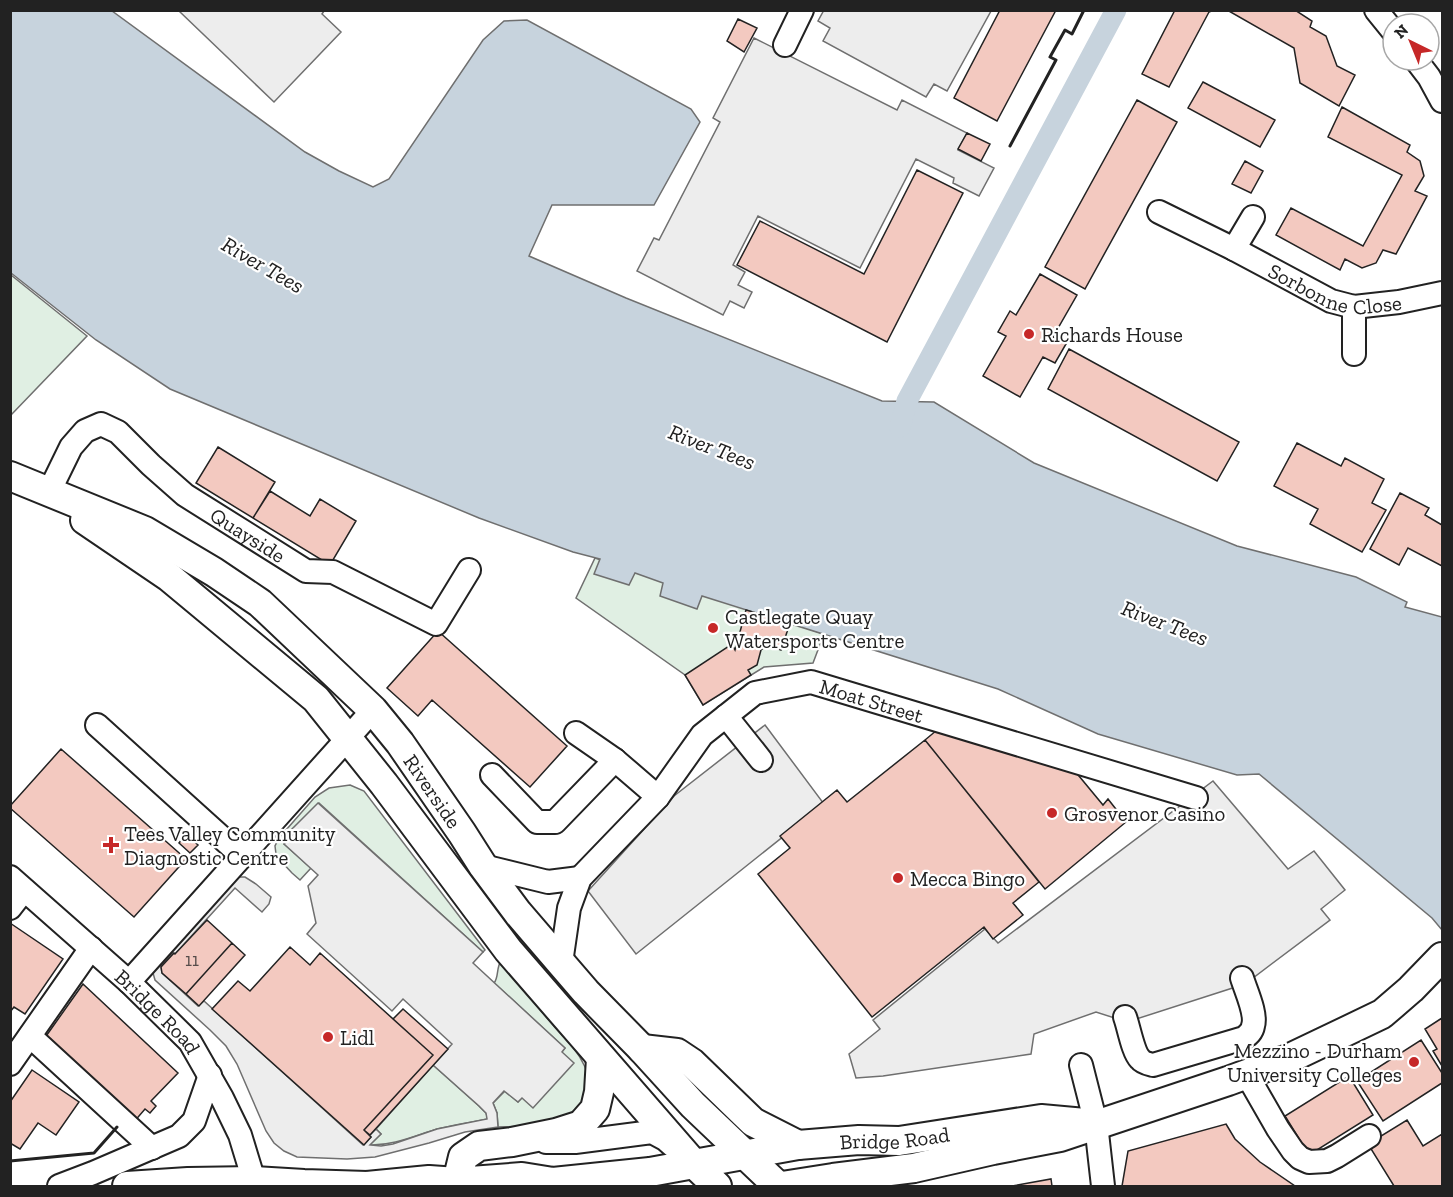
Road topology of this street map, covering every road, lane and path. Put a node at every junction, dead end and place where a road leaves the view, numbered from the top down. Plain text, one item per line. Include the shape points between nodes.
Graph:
1 (802, 10) edge
2 (784, 45) dead end
3 (1425, 72) edge
4 (1443, 101) edge
5 (1159, 212) dead end
6 (1253, 216) dead end
7 (1234, 249) junction
8 (1443, 293) edge
9 (1354, 307) junction
10 (1354, 354) dead end
11 (16, 478) edge
12 (49, 492) junction
13 (469, 570) dead end
14 (373, 710) junction
15 (726, 716) junction
16 (97, 725) dead end
17 (576, 733) dead end
18 (348, 738) junction
19 (615, 760) junction
20 (761, 760) dead end
21 (492, 775) dead end
22 (658, 797) junction
23 (1196, 798) dead end
24 (242, 856) junction
25 (483, 866) junction
26 (580, 878) junction
27 (17, 884) edge
28 (10, 908) edge
29 (91, 948) junction
30 (1440, 960) edge
31 (561, 963) junction
32 (1242, 978) dead end
33 (129, 982) junction
34 (1125, 1017) dead end
35 (30, 1036) junction
36 (642, 1049) junction
37 (601, 1058) junction
38 (10, 1064) edge
39 (1081, 1065) dead end
40 (1246, 1074) junction
41 (210, 1076) junction
42 (1096, 1124) junction
43 (1369, 1136) dead end
44 (512, 1142) junction
45 (798, 1145) junction
46 (152, 1148) junction
47 (744, 1154) junction
48 (693, 1163) junction
49 (906, 1177) edge
50 (254, 1184) edge
51 (457, 1184) edge
52 (59, 1186) edge
53 (127, 1186) edge
54 (717, 1186) edge
55 (780, 1186) edge
56 (1103, 1186) edge

1 - 2 street
3 - 4 street
5 - 7 street, Sorbonne Close
6 - 7 street
7 - 9 street, Sorbonne Close via 1331,302
8 - 9 street, Sorbonne Close
9 - 10 street
11 - 12 main road, Riverside
11 - 18 main road, Riverside via 169,577 316,699
12 - 13 street, Quayside via 71,447 85,431 100,424 118,432 185,495 306,571 333,572 436,624
12 - 14 main road, Riverside via 145,531 214,572 260,603
14 - 18 street
14 - 25 main road, Riverside via 400,743
15 - 20 street
15 - 22 street, Moat Street via 702,735
15 - 23 street, Moat Street via 755,693 811,682
16 - 24 street
17 - 19 street
18 - 24 street
18 - 37 main road, Riverside via 508,950
19 - 21 street via 555,822 537,822
19 - 22 street
22 - 26 street, Moat Street
24 - 33 street
25 - 26 street via 548,882
25 - 31 main road, Riverside
26 - 31 street, Moat Street via 569,909
27 - 28 street
27 - 29 street, Bridge Road
29 - 33 street, Bridge Road
29 - 35 street
30 - 40 main road, Bridge Road via 1382,1014 1288,1059
31 - 36 main road, Riverside
32 - 34 street via 1254,1016 1254,1025 1244,1038 1154,1065 1140,1059
33 - 41 street, Bridge Road via 190,1042
35 - 38 street
35 - 46 street
36 - 45 main road via 677,1053 753,1122
36 - 47 main road, Riverside
37 - 44 main road via 595,1109 581,1125
37 - 48 main road, Riverside
39 - 42 street
40 - 42 main road, Bridge Road
40 - 43 street via 1300,1158 1327,1161
41 - 46 street via 194,1121 179,1136
41 - 50 street, Bridge Road via 240,1135
42 - 45 main road, Bridge Road via 1041,1119 899,1142 859,1140
42 - 49 main road, Bridge Road
42 - 56 street
44 - 48 street via 575,1142 652,1132
44 - 51 main road via 479,1146 463,1157
45 - 47 main road, Bridge Road
46 - 52 street
47 - 48 main road, Bridge Road
47 - 55 main road, Riverside
48 - 51 main road, Bridge Road via 650,1172 553,1182 522,1177
48 - 54 main road, Riverside
49 - 55 main road, Bridge Road via 833,1178
50 - 51 main road, Bridge Road via 367,1186 429,1180
50 - 53 main road via 188,1182

